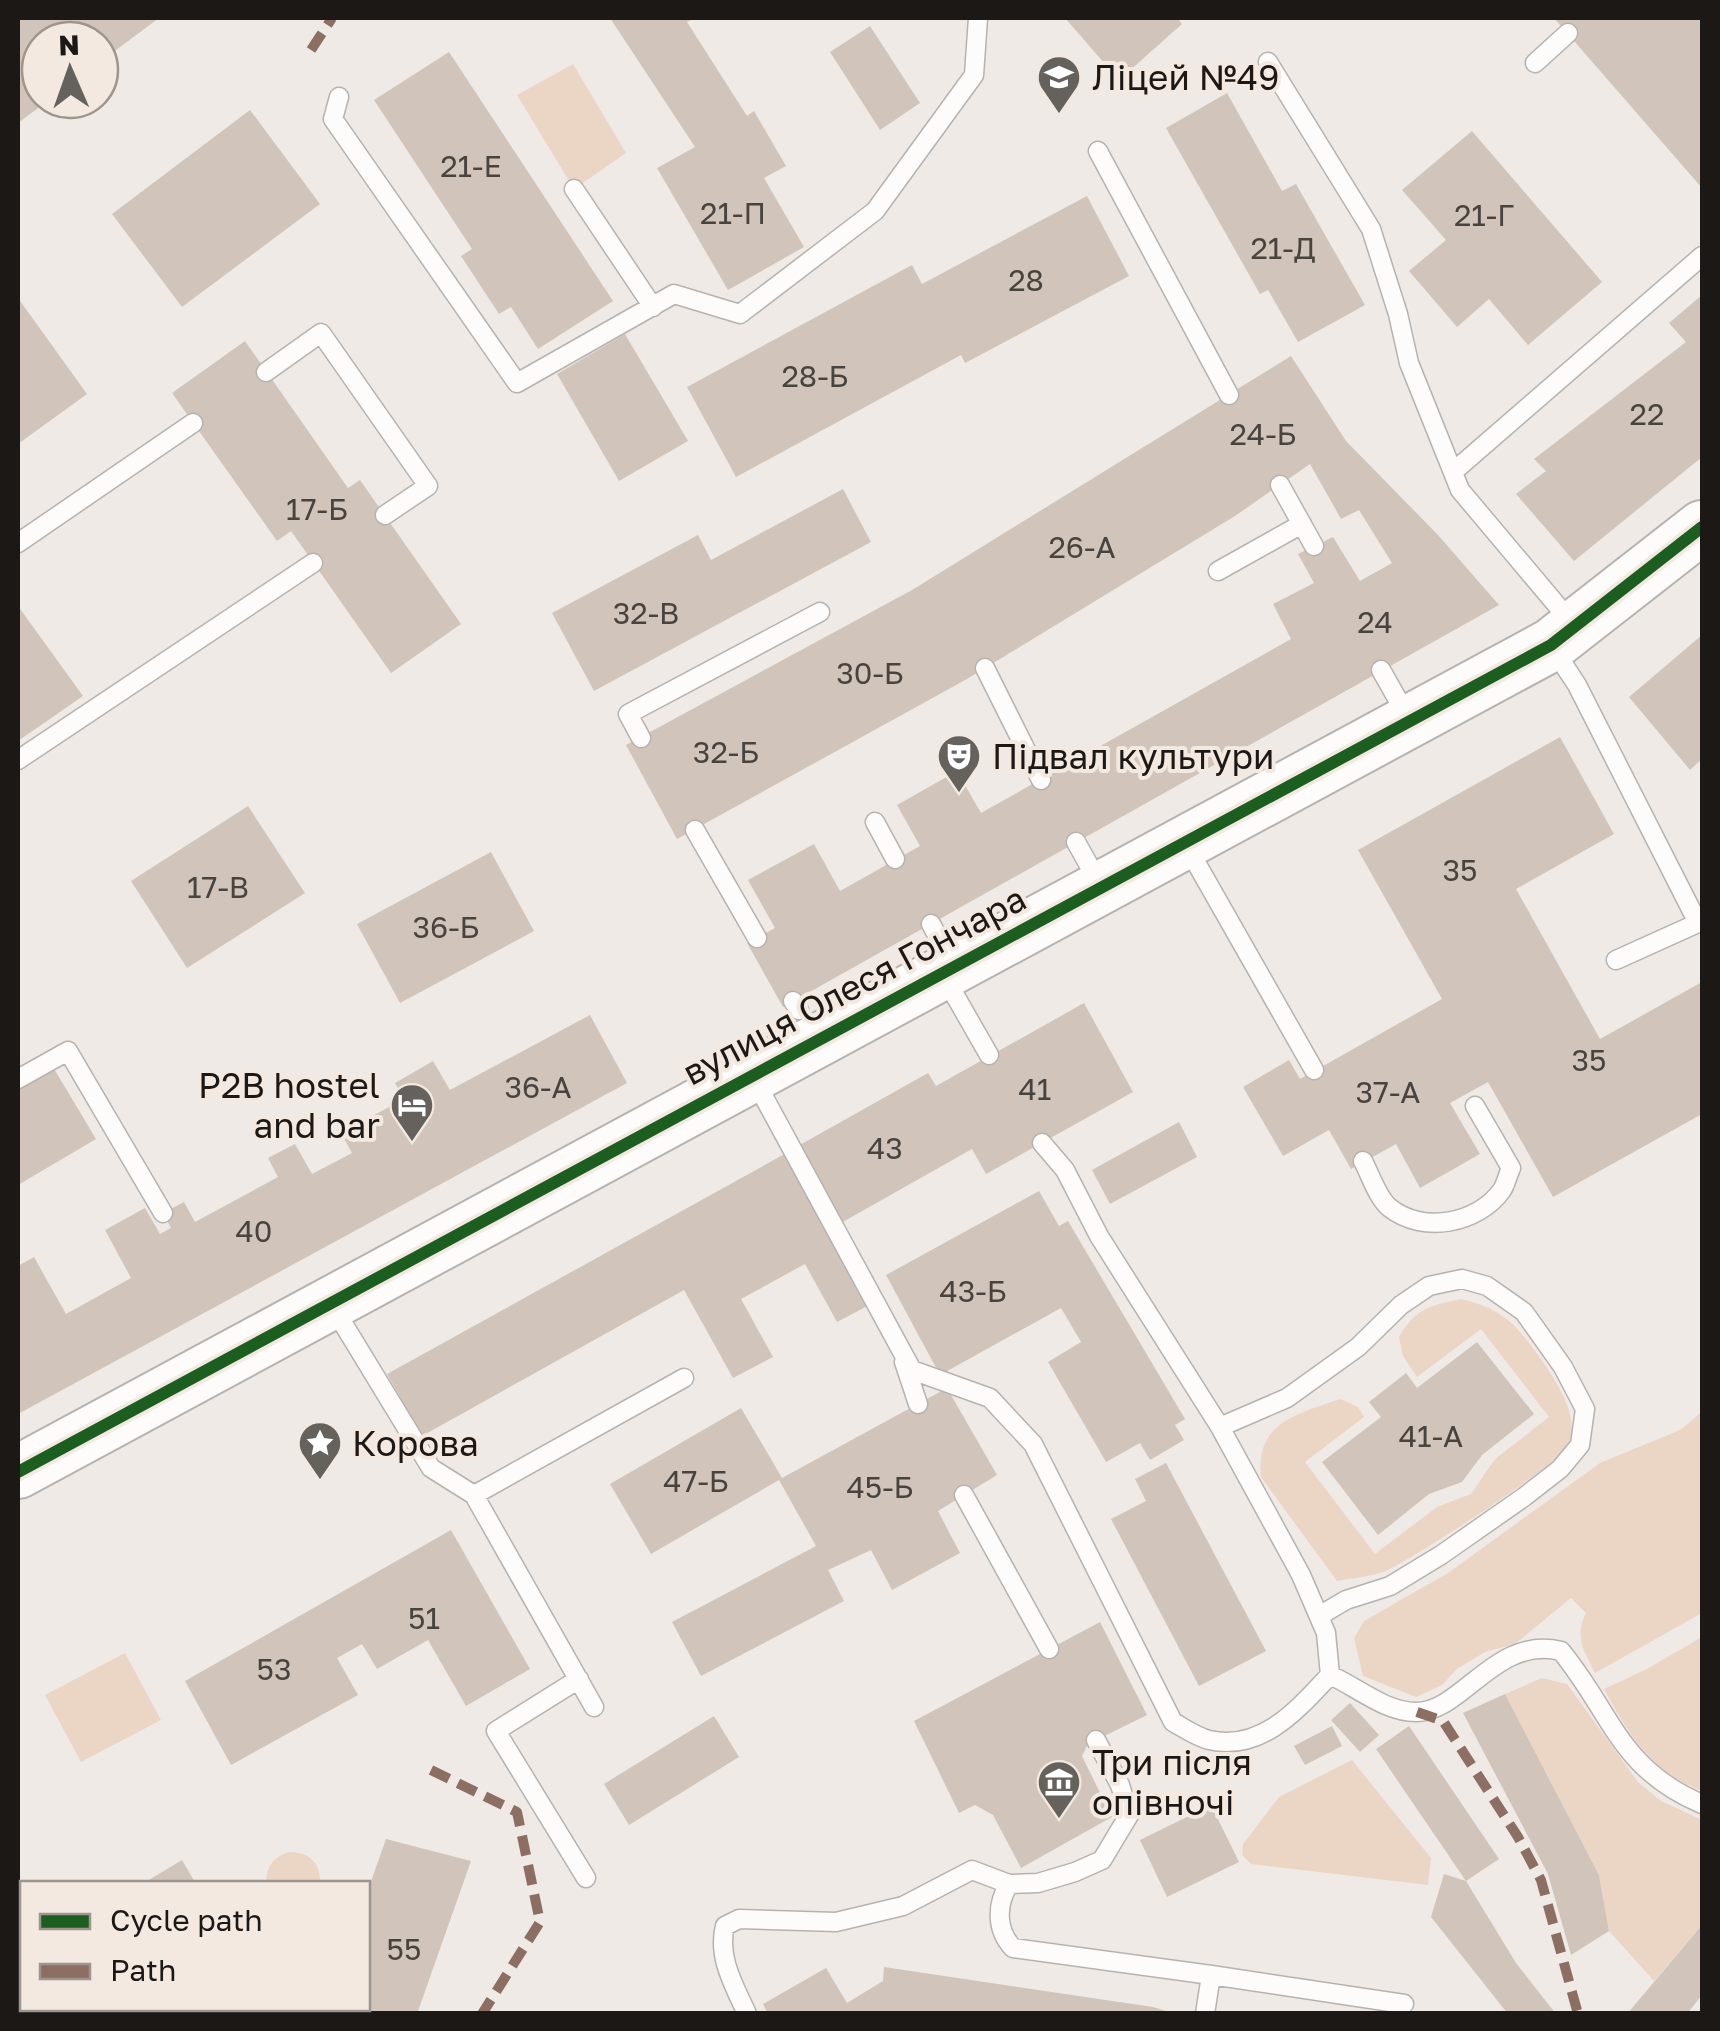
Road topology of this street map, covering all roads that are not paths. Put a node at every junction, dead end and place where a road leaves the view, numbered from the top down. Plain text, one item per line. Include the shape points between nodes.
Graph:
1 (978, 18) edge
2 (1568, 33) dead end
3 (1268, 62) dead end
4 (1535, 63) dead end
5 (339, 96) dead end
6 (1098, 152) dead end
7 (574, 189) dead end
8 (1702, 256) edge
9 (653, 307) junction
10 (266, 372) dead end
11 (1229, 396) dead end
12 (193, 422) dead end
13 (1453, 472) junction
14 (1280, 485) dead end
15 (384, 515) dead end
16 (1302, 524) junction
17 (1702, 527) edge
18 (18, 544) edge
19 (1314, 546) dead end
20 (313, 563) dead end
21 (1218, 571) dead end
22 (820, 612) dead end
23 (1563, 636) junction
24 (986, 668) dead end
25 (1382, 670) dead end
26 (1409, 720) junction
27 (641, 738) dead end
28 (18, 760) edge
29 (1041, 780) dead end
30 (875, 822) dead end
31 (694, 830) dead end
32 (1076, 842) dead end
33 (1184, 842) junction
34 (895, 860) dead end
35 (1100, 887) junction
36 (757, 938) dead end
37 (942, 954) junction
38 (1616, 960) dead end
39 (989, 1055) dead end
40 (1314, 1070) dead end
41 (751, 1075) junction
42 (18, 1078) edge
43 (1475, 1106) dead end
44 (1042, 1142) dead end
45 (1364, 1160) dead end
46 (163, 1213) dead end
47 (330, 1302) junction
48 (900, 1347) junction
49 (684, 1378) dead end
50 (918, 1404) dead end
51 (1220, 1427) junction
52 (18, 1472) edge
53 (474, 1495) junction
54 (964, 1495) dead end
55 (1318, 1616) junction
56 (1048, 1649) dead end
57 (1330, 1676) junction
58 (578, 1679) junction
59 (594, 1707) dead end
60 (1096, 1740) dead end
61 (1702, 1804) edge
62 (586, 1878) dead end
63 (1009, 1884) junction
64 (1212, 1975) junction
65 (1404, 2004) dead end
66 (747, 2014) edge
67 (1205, 2014) edge

1 - 9 lane via 974,75 875,211 740,314 674,294
2 - 4 lane
3 - 13 lane via 1372,229 1410,363
5 - 9 lane via 334,119 517,383
6 - 11 lane
7 - 9 lane
8 - 13 lane
10 - 15 lane via 321,333 428,486
12 - 18 lane
13 - 23 lane via 1460,490 1559,604
14 - 16 lane
16 - 19 lane
16 - 21 lane
17 - 23 street, вулиця Олеся Гончара
20 - 28 lane
22 - 27 lane via 628,714
23 - 26 street, вулиця Олеся Гончара
23 - 38 lane via 1577,685 1698,923
24 - 29 lane
25 - 26 lane
26 - 33 street, вулиця Олеся Гончара
30 - 34 lane
31 - 36 lane
32 - 35 lane
33 - 35 street, вулиця Олеся Гончара
33 - 40 lane
35 - 37 street, вулиця Олеся Гончара
37 - 39 lane
37 - 41 street, вулиця Олеся Гончара
41 - 47 street, вулиця Олеся Гончара
41 - 48 lane
42 - 46 lane via 68,1050
43 - 45 lane via 1511,1168 1502,1190 1476,1212 1444,1224 1415,1221 1387,1207
44 - 51 lane
47 - 52 street, вулиця Олеся Гончара
47 - 53 lane via 431,1468
48 - 50 lane
48 - 57 lane via 912,1370 990,1398 1033,1444 1173,1722 1208,1740 1242,1741 1270,1731
49 - 53 lane
51 - 55 lane
51 - 55 lane via 1287,1398 1429,1286 1462,1279 1486,1286 1524,1312 1563,1367 1584,1409 1580,1445 1560,1469 1390,1586
53 - 58 lane
54 - 56 lane
55 - 57 lane
57 - 61 lane via 1383,1704 1418,1712 1517,1654 1540,1646 1560,1651 1645,1770
58 - 59 lane
58 - 62 lane via 496,1731
60 - 63 lane via 1129,1816 1118,1839 1102,1860 1038,1882
63 - 64 lane via 999,1911 1013,1948
63 - 66 lane via 972,1870 903,1906 836,1922 739,1920 725,1926 726,1967
64 - 65 lane
64 - 67 lane

